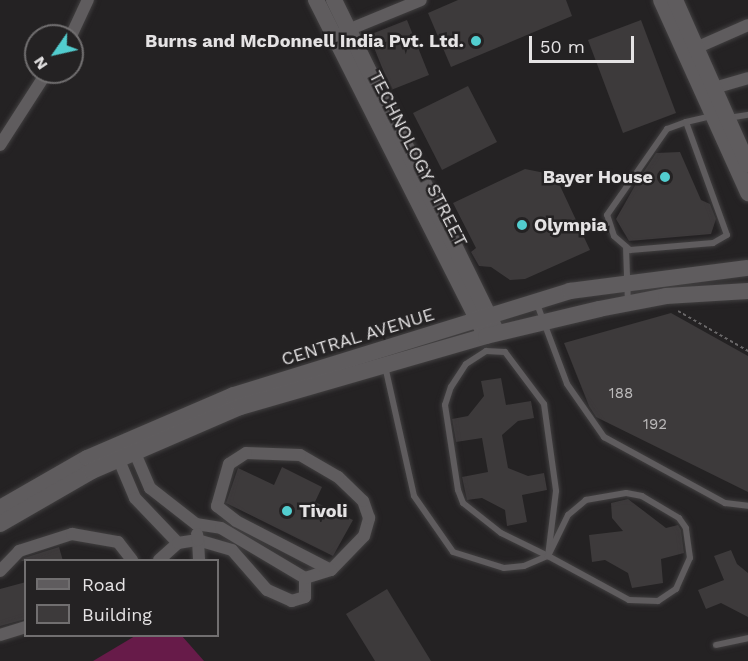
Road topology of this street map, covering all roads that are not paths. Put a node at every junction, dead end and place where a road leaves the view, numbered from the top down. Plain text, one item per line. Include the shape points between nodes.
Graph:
1 (88, 0) edge
2 (316, 0) edge
3 (334, 0) edge
4 (421, 0) edge
5 (661, 0) edge
6 (675, 0) edge
7 (77, 24) edge
8 (748, 25) edge
9 (341, 33) junction
10 (690, 50) junction
11 (748, 78) edge
12 (40, 84) edge
13 (714, 88) junction
14 (748, 115) edge
15 (720, 117) junction
16 (686, 122) junction
17 (0, 145) edge
18 (748, 165) edge
19 (748, 193) edge
20 (626, 247) junction
21 (748, 268) edge
22 (663, 277) junction
23 (626, 281) junction
24 (748, 291) edge
25 (666, 296) junction
26 (536, 302) junction
27 (628, 303) junction
28 (543, 322) junction
29 (488, 327) junction
30 (385, 365) junction
31 (132, 446) junction
32 (116, 453) junction
33 (148, 484) junction
34 (132, 492) junction
35 (748, 506) edge
36 (0, 508) edge
37 (0, 524) edge
38 (196, 524) junction
39 (198, 540) junction
40 (178, 543) junction
41 (548, 556) junction
42 (131, 559) edge
43 (161, 559) edge
44 (199, 559) edge
45 (331, 570) junction
46 (0, 571) edge
47 (305, 578) junction
48 (24, 628) edge
49 (0, 635) edge
50 (748, 638) edge
51 (716, 645) dead end

1 - 7 street
2 - 9 main road, TECHNOLOGY STREET
3 - 9 main road
4 - 9 street
5 - 10 main road
6 - 10 main road
8 - 10 street
9 - 29 main road, TECHNOLOGY STREET
10 - 13 main road
10 - 15 main road
11 - 13 street
12 - 17 street
13 - 15 main road
14 - 15 lane
15 - 16 lane
15 - 18 main road
15 - 19 main road
16 - 20 lane via 667,129 607,215 614,236
16 - 20 lane via 727,235 713,243
20 - 23 lane
21 - 22 main road, CENTRAL AVENUE
22 - 23 main road, CENTRAL AVENUE
22 - 25 main road
23 - 26 main road, CENTRAL AVENUE
23 - 27 lane
24 - 25 main road, CENTRAL AVENUE
25 - 27 main road, CENTRAL AVENUE
26 - 28 lane
26 - 29 main road, CENTRAL AVENUE
27 - 28 main road, CENTRAL AVENUE
28 - 29 main road, CENTRAL AVENUE
28 - 35 lane via 567,384 604,437 725,503
29 - 30 main road, CENTRAL AVENUE
29 - 31 main road, CENTRAL AVENUE via 234,395
30 - 31 main road, CENTRAL AVENUE via 240,407
30 - 41 lane via 414,496 453,552 504,568 524,567
31 - 32 main road, CENTRAL AVENUE
31 - 33 street
32 - 34 street
32 - 36 main road, CENTRAL AVENUE
32 - 37 main road, CENTRAL AVENUE
33 - 34 street
33 - 38 street
34 - 40 street
38 - 39 street
38 - 47 street via 221,528
39 - 40 street
39 - 44 street
39 - 47 street via 232,550 267,590 292,600 305,597
40 - 43 street
41 - 41 lane via 629,600 658,601 676,589 690,558 686,528 679,519 642,496 626,493 586,500 568,515
41 - 41 lane via 501,533 463,503 458,490 445,405 450,387 466,364 486,351 505,352 544,404 556,491
42 - 46 street via 118,542 72,534 19,551
45 - 45 street via 364,536 369,518 363,501 338,477 300,455 246,453 229,464 217,506 236,521
45 - 47 street
48 - 49 street
50 - 51 lane

